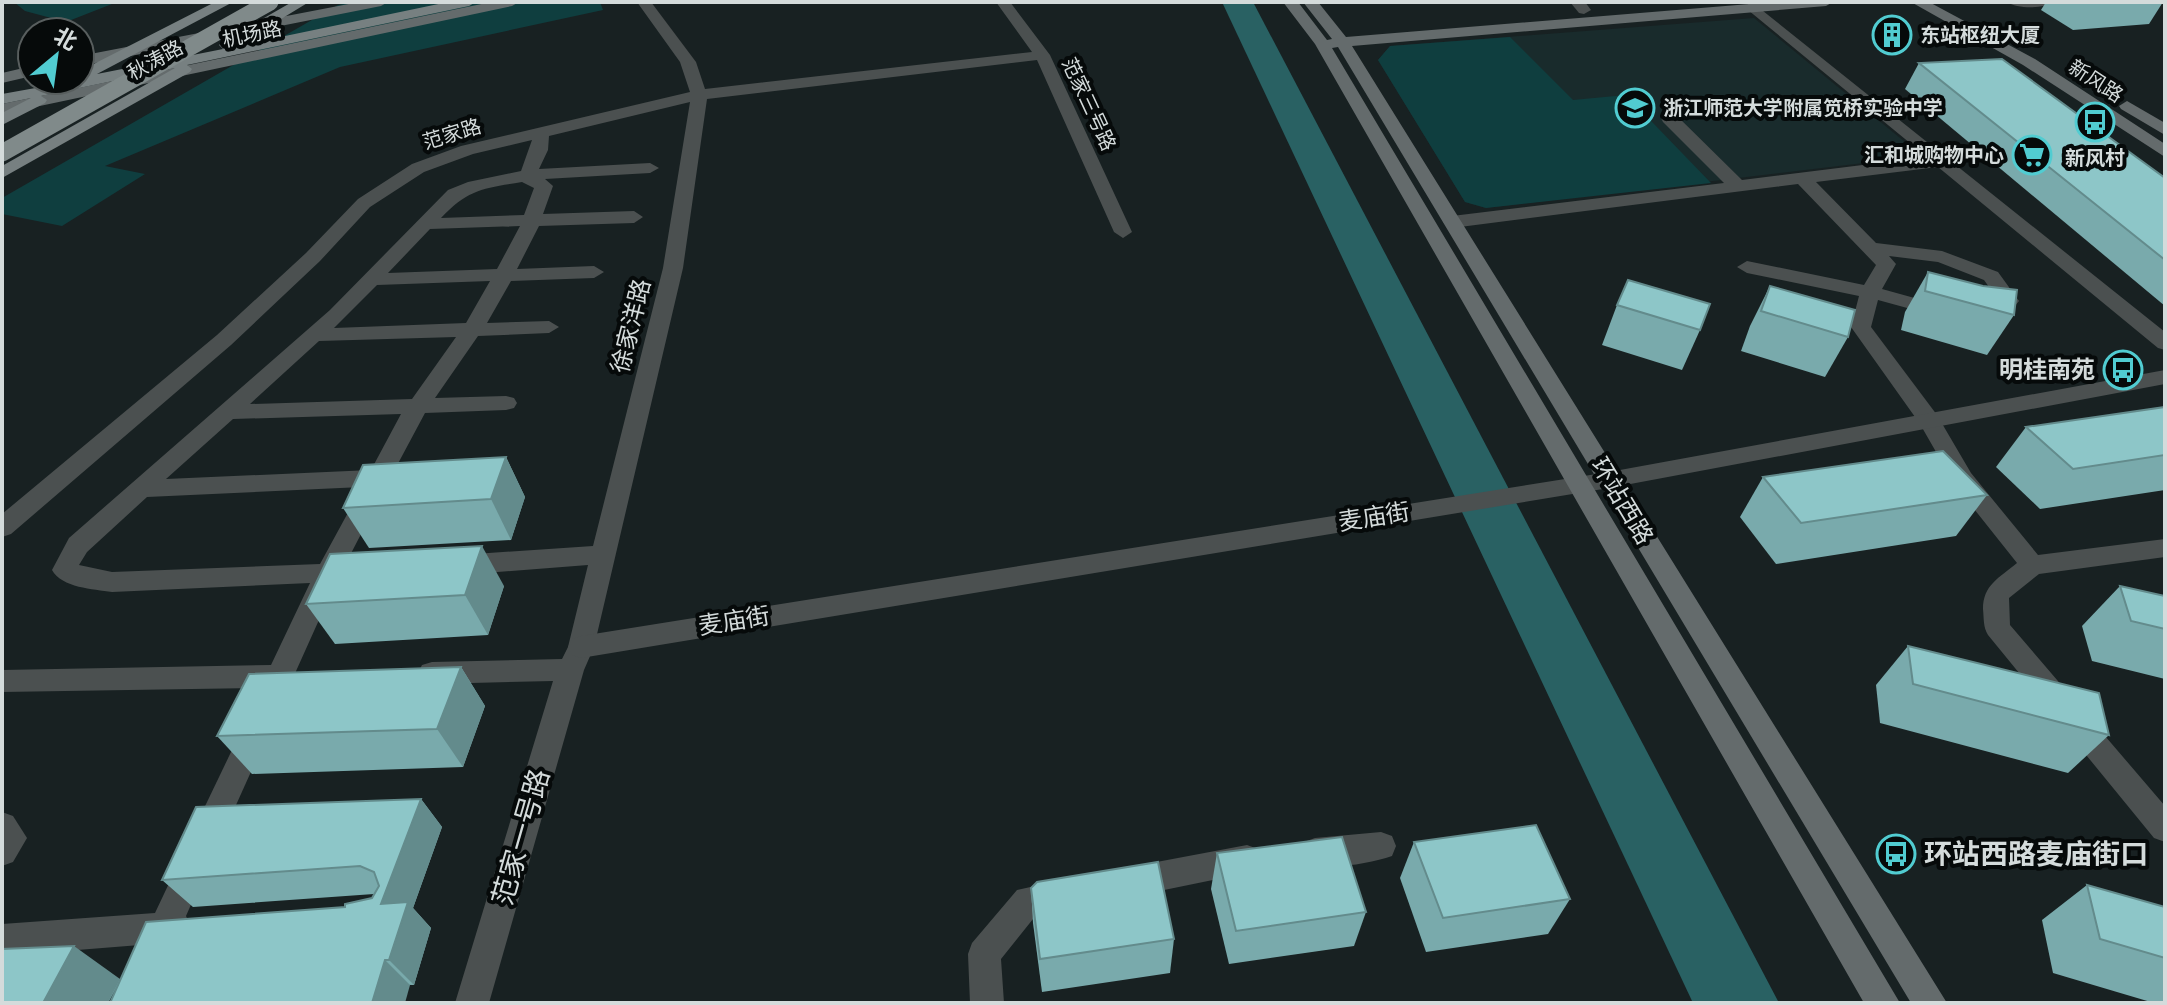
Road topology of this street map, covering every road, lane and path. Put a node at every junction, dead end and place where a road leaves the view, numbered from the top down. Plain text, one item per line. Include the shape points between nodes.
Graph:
1 (226, 2) edge
2 (241, 2) edge
3 (270, 2) edge
4 (302, 2) edge
5 (381, 2) edge
6 (413, 2) edge
7 (469, 2) edge
8 (512, 2) edge
9 (644, 2) edge
10 (1003, 2) edge
11 (1290, 2) edge
12 (1310, 2) edge
13 (1678, 2) edge
14 (1826, 2) edge
15 (1918, 2) edge
16 (1947, 2) edge
17 (2014, 2) edge
18 (2047, 2) edge
19 (1580, 6) edge
20 (1753, 7) junction
21 (257, 28) junction
22 (1327, 36) junction
23 (237, 39) junction
24 (132, 50) junction
25 (1042, 55) junction
26 (204, 57) junction
27 (96, 65) edge
28 (96, 67) edge
29 (176, 73) junction
30 (96, 78) edge
31 (699, 95) junction
32 (45, 96) edge
33 (31, 104) junction
34 (2, 109) edge
35 (1669, 118) dead end
36 (2, 120) edge
37 (2165, 130) edge
38 (541, 133) junction
39 (2, 134) edge
40 (2165, 152) edge
41 (2, 153) edge
42 (1940, 161) junction
43 (650, 168) dead end
44 (2, 173) edge
45 (527, 177) junction
46 (1802, 178) junction
47 (1738, 186) junction
48 (634, 217) dead end
49 (531, 220) junction
50 (1452, 222) junction
51 (425, 224) junction
52 (1123, 232) dead end
53 (1870, 248) junction
54 (1747, 267) dead end
55 (594, 272) dead end
56 (504, 275) junction
57 (372, 279) junction
58 (1870, 292) junction
59 (1955, 316) edge
60 (1980, 318) edge
61 (549, 327) dead end
62 (472, 330) junction
63 (313, 335) junction
64 (2165, 343) edge
65 (2165, 377) edge
66 (506, 403) dead end
67 (419, 406) junction
68 (225, 412) junction
69 (1929, 420) junction
70 (409, 477) edge
71 (379, 478) junction
72 (1609, 480) junction
73 (1578, 485) junction
74 (139, 489) junction
75 (2, 528) edge
76 (2165, 548) edge
77 (601, 555) junction
78 (2032, 565) junction
79 (434, 566) edge
80 (374, 570) edge
81 (328, 573) junction
82 (576, 659) junction
83 (403, 673) edge
84 (311, 675) edge
85 (281, 676) junction
86 (2, 681) edge
87 (2, 826) edge
88 (2165, 828) edge
89 (1381, 846) dead end
90 (2, 852) edge
91 (212, 924) edge
92 (165, 928) junction
93 (2, 940) edge
94 (130, 1003) edge
95 (472, 1003) edge
96 (987, 1003) edge
97 (1883, 1003) edge
98 (1930, 1003) edge

1 - 24 main road
2 - 39 highway
3 - 41 highway, bridge
4 - 21 main road, 秋涛路
5 - 21 main road, 机场路
6 - 23 main road, 机场路
7 - 26 main road, 机场路
8 - 29 main road, 机场路
9 - 31 street, 徐家洋路 via 688,62
10 - 25 street, 范家三号路
11 - 22 main road, 环站西路
12 - 22 main road, 环站西路
13 - 19 main road
14 - 20 main road
15 - 40 main road, 新风路 via 2029,62
16 - 37 main road, 新风路
17 - 18 street
19 - 22 main road
20 - 22 main road
20 - 42 street
21 - 23 main road, 秋涛路
21 - 24 main road, 机场路
22 - 50 main road, 环站西路
22 - 73 main road, 环站西路
23 - 26 main road, 秋涛路
23 - 28 main road, 机场路
24 - 27 main road
25 - 31 street, 范家路
25 - 52 street, 范家三号路
26 - 29 main road, 秋涛路
26 - 30 main road, 机场路
29 - 33 main road, 机场路
29 - 44 main road, 秋涛路
31 - 38 street, 范家路
31 - 77 street, 徐家洋路 via 673,268
32 - 33 main road
33 - 34 main road, 机场路
33 - 36 main road
35 - 47 street
38 - 45 street
38 - 75 street, 范家路 via 418,168 364,203 224,340
42 - 46 street
42 - 64 street
43 - 45 street
45 - 49 street via 544,186
45 - 51 street via 466,188
46 - 47 street
46 - 53 street
47 - 50 street
48 - 49 street
49 - 51 street
49 - 56 street
50 - 72 main road, 环站西路
51 - 57 street
53 - 58 street via 1886,264
53 - 60 street via 1942,257 1991,276 2009,301 1992,320
54 - 58 street
55 - 56 street
56 - 57 street
56 - 62 street
57 - 63 street
58 - 59 street
58 - 69 street via 1861,327
61 - 62 street
62 - 63 street
62 - 67 street
63 - 68 street
65 - 69 street, 麦庙街
66 - 67 street
67 - 68 street
67 - 71 street
68 - 74 street
69 - 72 street, 麦庙街
69 - 78 street via 1963,479
70 - 71 street
71 - 74 street
71 - 81 street
72 - 73 street, 麦庙街
72 - 98 main road, 环站西路
73 - 82 street, 麦庙街
73 - 97 main road, 环站西路
74 - 81 street via 78,545 65,570 112,582
76 - 78 street
77 - 79 street
77 - 82 street, 徐家洋路
78 - 88 street via 1996,594 1997,628
80 - 81 street
81 - 85 street
82 - 83 street, 麦庙街
82 - 95 street, 范家一号路
84 - 85 street
85 - 86 street
85 - 92 street
87 - 90 street via 12,838
89 - 96 street via 1279,856 1028,901 984,954
91 - 92 street
92 - 93 street
92 - 94 street

